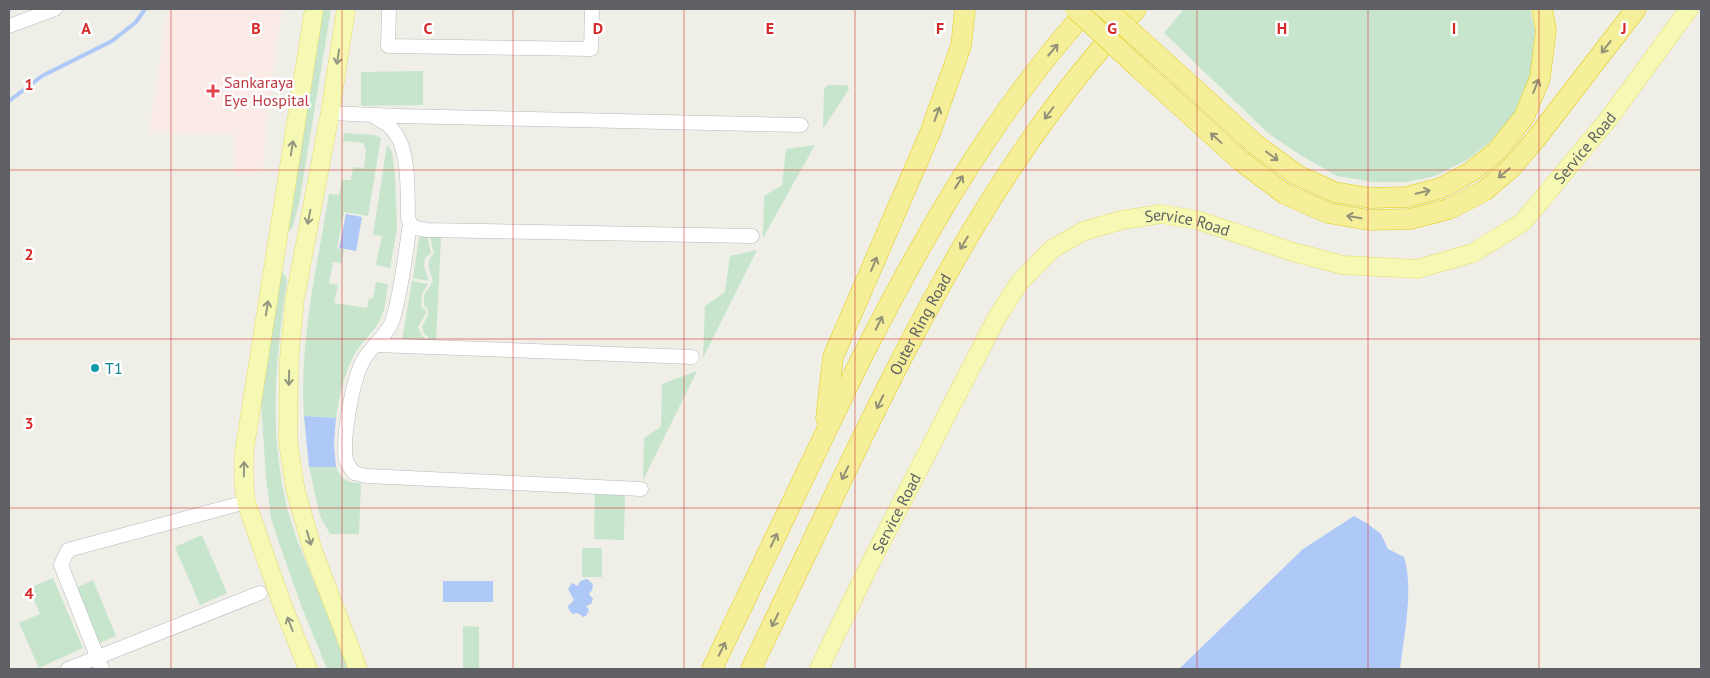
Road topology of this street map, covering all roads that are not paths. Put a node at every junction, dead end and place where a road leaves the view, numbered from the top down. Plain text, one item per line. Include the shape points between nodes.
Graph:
1 (55, 9) edge
2 (314, 9) edge
3 (346, 9) edge
4 (389, 9) edge
5 (592, 9) edge
6 (965, 9) edge
7 (1075, 9) edge
8 (1088, 9) edge
9 (1106, 9) edge
10 (1136, 9) edge
11 (1542, 9) edge
12 (1636, 9) edge
13 (1690, 9) edge
14 (31, 13) edge
15 (9, 26) edge
16 (330, 113) junction
17 (372, 115) junction
18 (801, 125) dead end
19 (410, 224) junction
20 (752, 236) dead end
21 (276, 248) junction
22 (303, 254) junction
23 (376, 345) junction
24 (692, 357) dead end
25 (825, 434) junction
26 (641, 490) dead end
27 (246, 502) junction
28 (260, 593) dead end
29 (100, 663) edge
30 (68, 669) edge
31 (308, 669) edge
32 (358, 669) edge
33 (712, 669) edge
34 (751, 669) edge
35 (819, 669) edge

1 - 14 street
21 -> 2 main road
3 -> 16 main road
4 - 5 street via 388,46 591,50
25 -> 6 highway via 833,356 930,133 961,46
12 -> 7 highway, bridge via 1535,140 1511,168 1484,191 1449,209 1410,219 1369,220 1328,213 1285,194 1241,161
25 -> 8 highway via 889,305 958,183 1016,98
9 -> 11 highway, bridge via 1255,144 1296,175 1334,192 1370,198 1407,196 1441,188 1471,172 1497,151 1524,117 1540,78 1546,30
10 -> 34 highway, Outer Ring Road via 1074,81 1017,157 962,246 900,361
13 - 35 main road, Service Road via 1610,116 1523,222 1473,253 1418,269 1343,265 1197,220 1161,214 1122,220 1084,231 1052,249 1019,283 996,319
14 - 15 street
16 - 17 street
16 -> 22 main road
17 - 18 street
17 - 19 street via 390,127 404,151
19 - 20 street via 427,230
19 - 23 street via 392,320
21 - 22 main road
27 -> 21 main road via 244,452
22 -> 32 main road via 289,359 288,442 296,492 313,551
23 - 24 street
23 - 26 street via 366,357 358,376 347,422 346,460 354,473
33 -> 25 highway
27 - 29 street via 68,550 61,565
31 -> 27 main road
28 - 29 street
29 - 30 street

